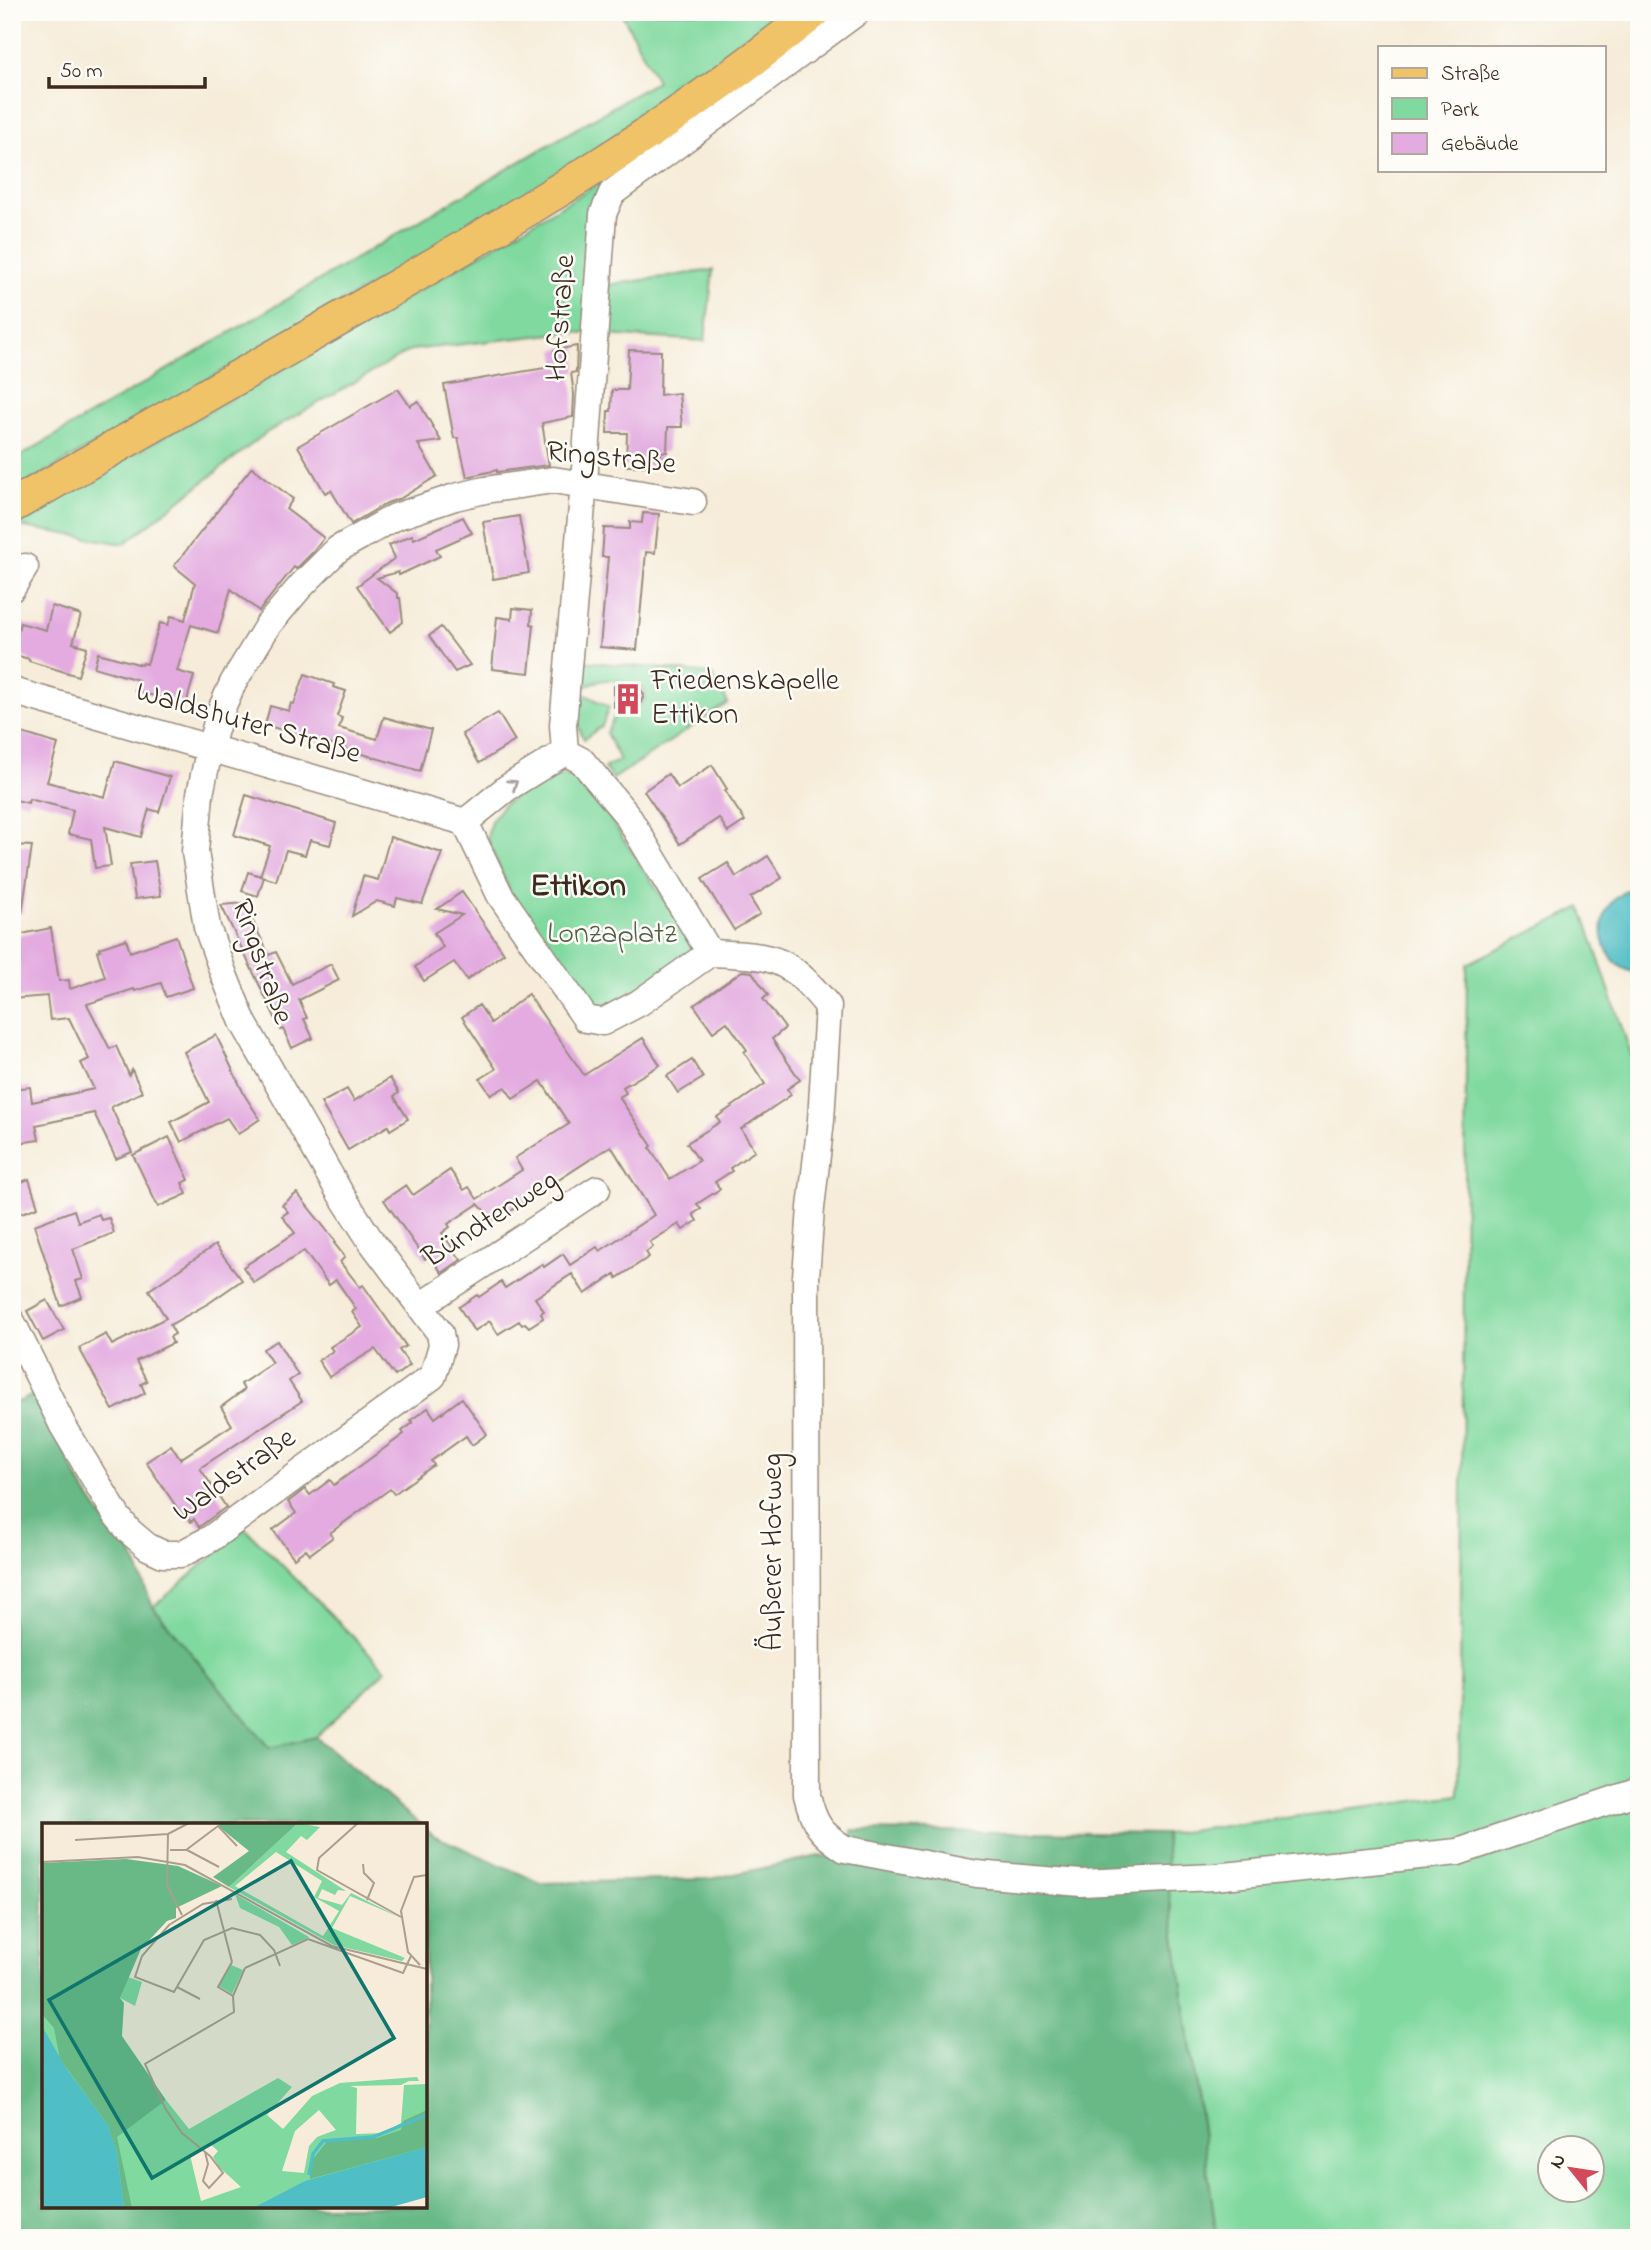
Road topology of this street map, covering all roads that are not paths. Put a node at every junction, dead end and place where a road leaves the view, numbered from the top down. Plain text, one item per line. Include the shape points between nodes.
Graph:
1 (814, 12) edge
2 (857, 12) edge
3 (584, 483) junction
4 (693, 502) dead end
5 (12, 506) edge
6 (12, 691) edge
7 (209, 747) junction
8 (565, 752) junction
9 (465, 822) junction
10 (710, 953) junction
11 (597, 1189) dead end
12 (420, 1306) junction
13 (12, 1322) edge
14 (433, 1376) joint
15 (1639, 1791) edge

1 - 5 main road via 683,110 527,212
2 - 3 street, Hofstraße via 612,193 601,229
3 - 4 street, Ringstraße
3 - 7 street, Ringstraße via 553,480 455,497 395,517 338,548 300,587 253,648 233,682
3 - 8 street, Hofstraße via 563,725
6 - 7 street, Waldshuter Straße
7 - 9 street, Waldshuter Straße
7 - 12 street, Ringstraße via 195,852 207,927 224,975 243,1022 340,1193
9 -> 8 street via 507,788
8 - 10 street via 582,761 627,815
9 - 10 street via 500,895 586,1019 603,1022 639,1003
10 - 15 street, Äußerer Hofweg via 767,958 788,965 828,1006 806,1277 807,1795 814,1822 827,1838 845,1849 977,1874 1081,1883 1214,1877 1458,1852
11 - 12 street, Bündtenweg
12 - 14 street, Ringstraße via 440,1333 442,1345
13 - 14 street, Waldstraße via 62,1426 117,1516 148,1547 163,1554 181,1554 210,1539

